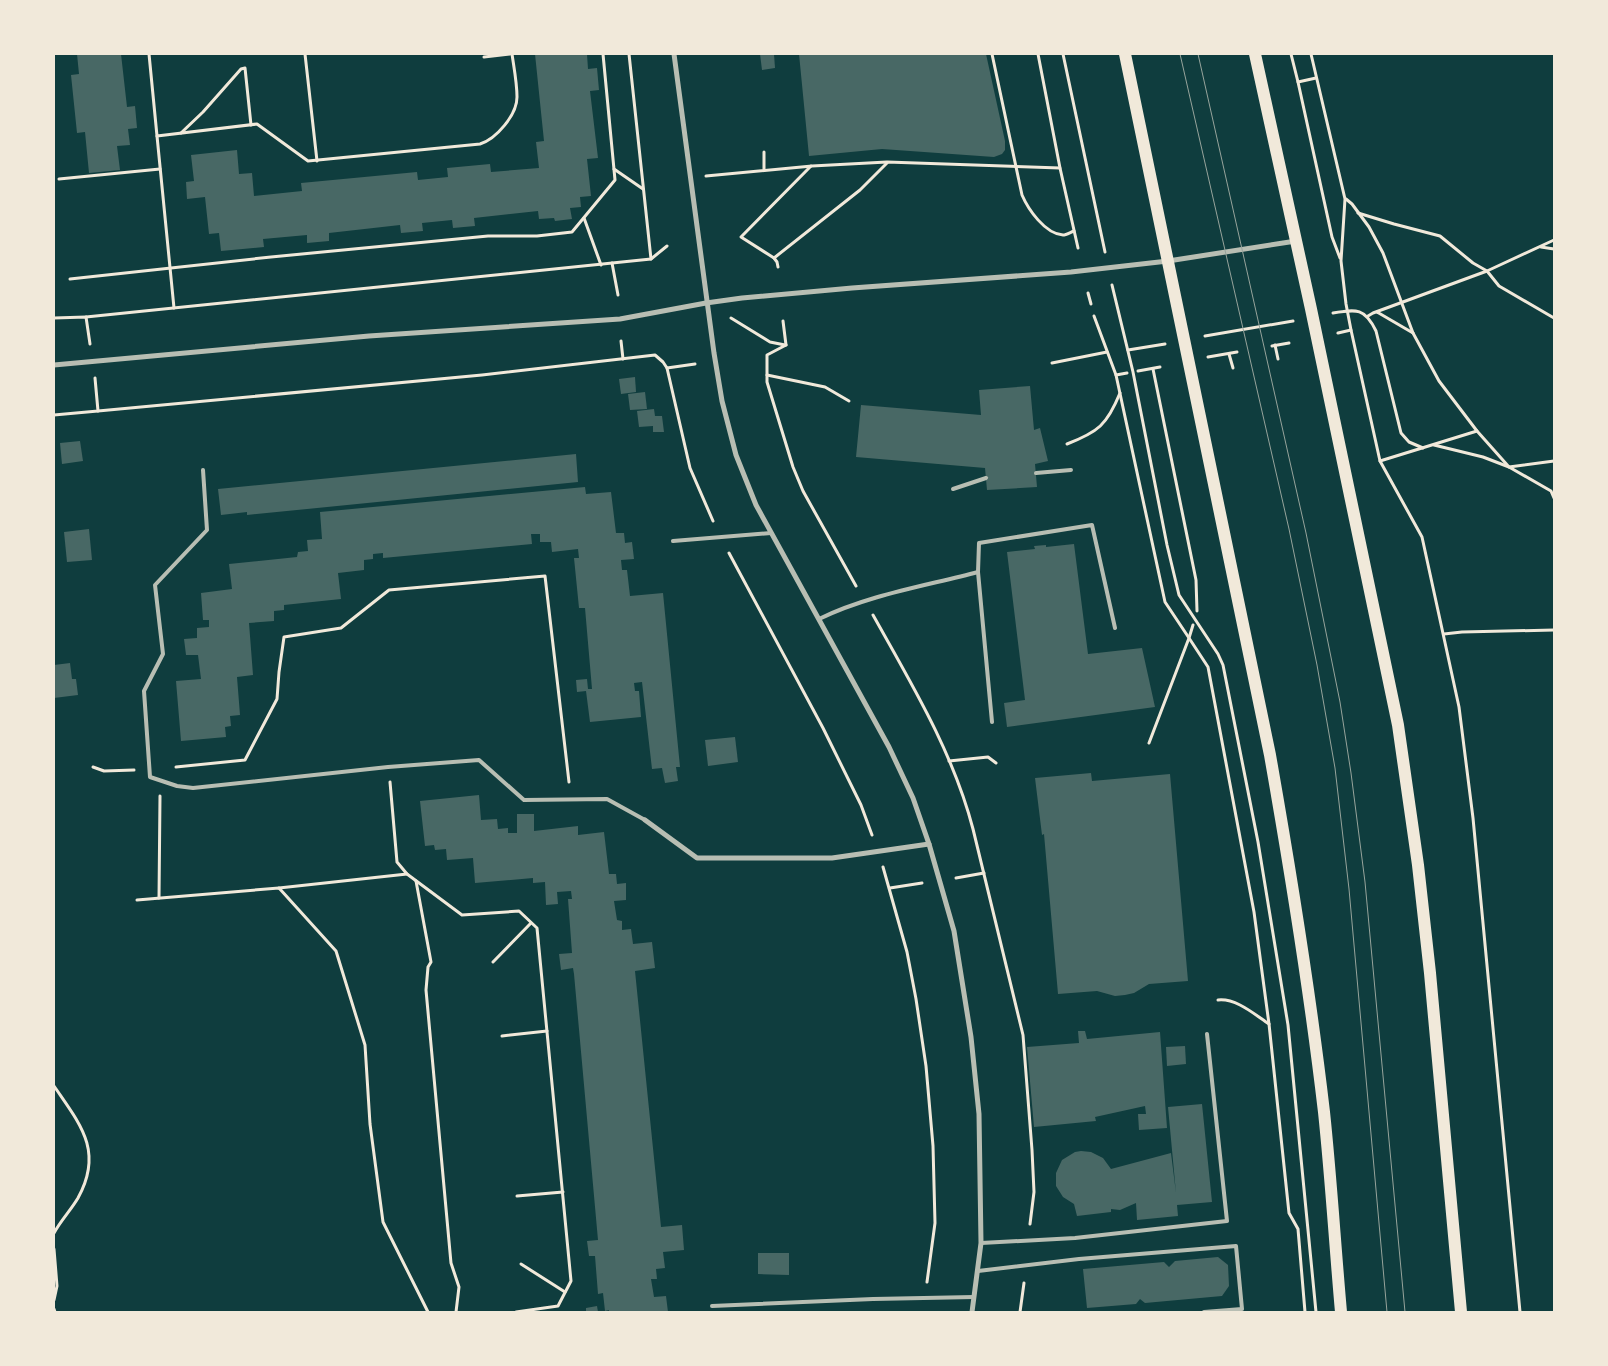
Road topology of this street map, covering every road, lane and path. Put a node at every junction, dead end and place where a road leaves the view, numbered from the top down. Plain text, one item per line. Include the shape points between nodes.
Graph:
1 (149, 54) edge
2 (305, 54) edge
3 (511, 54) edge
4 (602, 54) edge
5 (629, 54) edge
6 (674, 54) edge
7 (992, 54) edge
8 (1038, 54) edge
9 (1063, 54) edge
10 (1125, 54) edge
11 (1255, 54) edge
12 (1291, 54) edge
13 (1311, 54) edge
14 (484, 56) dead end
15 (1316, 78) junction
16 (1298, 82) junction
17 (250, 125) junction
18 (180, 133) junction
19 (157, 136) junction
20 (764, 152) dead end
21 (316, 160) junction
22 (887, 162) junction
23 (812, 166) junction
24 (1016, 166) junction
25 (1060, 168) junction
26 (160, 169) junction
27 (614, 169) junction
28 (764, 170) junction
29 (690, 178) junction
30 (59, 179) dead end
31 (643, 190) junction
32 (1345, 199) junction
33 (1358, 212) junction
34 (584, 218) junction
35 (1074, 231) junction
36 (1100, 233) dead end
37 (1554, 240) edge
38 (1296, 241) junction
39 (667, 246) dead end
40 (1540, 247) junction
41 (1078, 248) dead end
42 (1554, 249) edge
43 (774, 258) junction
44 (651, 259) junction
45 (1168, 261) junction
46 (1341, 261) junction
47 (601, 264) junction
48 (612, 264) junction
49 (778, 267) dead end
50 (170, 268) junction
51 (1487, 271) junction
52 (70, 279) dead end
53 (1088, 293) dead end
54 (1113, 293) dead end
55 (618, 295) dead end
56 (706, 303) junction
57 (1401, 303) junction
58 (1091, 304) dead end
59 (174, 308) junction
60 (1347, 310) junction
61 (1377, 312) junction
62 (1327, 314) dead end
63 (1094, 316) dead end
64 (1368, 316) junction
65 (86, 317) junction
66 (54, 318) edge
67 (1554, 318) edge
68 (784, 321) dead end
69 (1285, 322) dead end
70 (1351, 330) junction
71 (1413, 333) junction
72 (1332, 334) dead end
73 (1199, 337) dead end
74 (622, 340) dead end
75 (1289, 343) dead end
76 (786, 345) junction
77 (1156, 345) dead end
78 (91, 348) dead end
79 (1128, 350) junction
80 (1107, 352) junction
81 (1237, 352) dead end
82 (1229, 354) junction
83 (1203, 358) dead end
84 (623, 359) junction
85 (1278, 359) dead end
86 (1052, 363) dead end
87 (695, 364) dead end
88 (54, 365) edge
89 (1160, 367) dead end
90 (667, 368) junction
91 (1233, 368) dead end
92 (1153, 369) junction
93 (1138, 371) dead end
94 (1127, 373) dead end
95 (1116, 374) junction
96 (767, 375) junction
97 (94, 377) dead end
98 (1120, 393) junction
99 (849, 401) dead end
100 (98, 411) junction
101 (54, 415) edge
102 (1477, 431) junction
103 (1067, 444) dead end
104 (1434, 444) junction
105 (1423, 448) junction
106 (1380, 461) junction
107 (1554, 461) edge
108 (1509, 466) junction
109 (203, 470) dead end
110 (1071, 470) dead end
111 (1036, 473) dead end
112 (986, 478) dead end
113 (953, 489) dead end
114 (1553, 492) edge
115 (1554, 498) edge
116 (771, 533) junction
117 (720, 538) junction
118 (673, 541) dead end
119 (978, 572) junction
120 (865, 601) junction
121 (1197, 611) dead end
122 (819, 619) junction
123 (1192, 625) dead end
124 (1115, 628) dead end
125 (1554, 630) edge
126 (1444, 634) junction
127 (1188, 638) junction
128 (992, 722) dead end
129 (1149, 743) dead end
130 (949, 761) junction
131 (996, 763) dead end
132 (94, 767) dead end
133 (388, 767) junction
134 (150, 770) junction
135 (162, 781) junction
136 (571, 799) junction
137 (645, 820) joint
138 (929, 844) junction
139 (878, 852) junction
140 (984, 873) junction
141 (407, 874) junction
142 (955, 878) dead end
143 (416, 881) junction
144 (924, 882) dead end
145 (279, 888) junction
146 (890, 888) junction
147 (159, 898) junction
148 (137, 900) dead end
149 (531, 923) junction
150 (493, 962) dead end
151 (1218, 1000) dead end
152 (1270, 1024) junction
153 (547, 1031) junction
154 (1207, 1034) dead end
155 (502, 1036) dead end
156 (54, 1086) edge
157 (563, 1192) junction
158 (517, 1196) dead end
159 (1029, 1230) dead end
160 (54, 1233) edge
161 (981, 1243) junction
162 (54, 1249) edge
163 (522, 1264) dead end
164 (978, 1271) junction
165 (1024, 1280) dead end
166 (565, 1292) junction
167 (974, 1297) junction
168 (926, 1298) junction
169 (54, 1300) edge
170 (712, 1306) dead end
171 (428, 1312) edge
172 (456, 1312) edge
173 (516, 1312) edge
174 (972, 1312) edge
175 (1020, 1312) edge
176 (1204, 1312) edge
177 (1305, 1312) edge
178 (1316, 1312) edge
179 (1341, 1312) edge
180 (1462, 1312) edge
181 (1520, 1312) edge

1 - 19 path
2 - 21 path
3 - 14 path
3 - 21 path via 517,99 509,119 488,141
4 - 27 path
5 - 31 path
6 - 29 street
7 - 24 path
8 - 25 path
9 - 36 path
10 - 45 main road
11 - 38 main road
12 - 16 path
13 - 15 path
15 - 16 path
15 - 32 path
16 - 46 path via 1332,237
17 - 18 path
17 - 18 path via 246,68 241,69
17 - 21 path via 257,124 308,161
18 - 19 path
19 - 26 path
20 - 28 path
22 - 23 path
22 - 24 path
22 - 43 path via 860,190
23 - 28 path
23 - 43 path via 741,237
24 - 25 path
24 - 35 path via 1027,208 1053,231 1062,235
25 - 35 path
26 - 30 path
26 - 50 path
27 - 31 path
27 - 34 path via 615,180
28 - 29 path
29 - 56 street
31 - 44 path
32 - 33 path
32 - 46 path
33 - 51 path via 1440,236
33 - 57 path via 1383,253
34 - 47 path
34 - 50 path via 572,232 488,236
35 - 41 path
37 - 40 path
38 - 45 street
38 - 180 main road via 1398,725 1418,865
39 - 44 path
40 - 42 path
40 - 51 path
43 - 49 path
44 - 48 path
45 - 56 street
45 - 179 main road via 1287,850 1324,1112
46 - 60 path
47 - 48 path
47 - 59 path
48 - 55 path
50 - 52 path
50 - 59 path
51 - 57 path
51 - 67 path via 1499,286
53 - 58 path
54 - 79 path
56 - 76 path via 770,342
56 - 88 street via 620,318 369,336
56 - 116 street via 722,401 736,455
57 - 61 path
57 - 71 path
59 - 65 path
60 - 62 path
60 - 64 path
60 - 70 path
61 - 64 path
61 - 71 path
63 - 80 path
64 - 105 path via 1376,331 1401,433 1409,442
65 - 66 path
65 - 78 path
68 - 76 path
69 - 73 path
70 - 72 path
70 - 106 path
71 - 102 path via 1440,381
74 - 84 path
75 - 85 path via 1274,346
76 - 96 path via 767,355
77 - 79 path
79 - 178 path via 1179,595 1223,666 1256,832 1288,1025
80 - 86 path
80 - 95 path
81 - 82 path
82 - 83 path
82 - 91 path
84 - 90 path via 655,356
84 - 100 path
87 - 90 path
89 - 92 path
90 - 117 path via 690,468
92 - 93 path
92 - 121 path via 1196,580
94 - 95 path
95 - 98 path
96 - 99 path via 825,388
96 - 120 path via 775,410 803,491
97 - 100 path
98 - 103 path via 1103,424 1090,435
98 - 127 path via 1165,602
100 - 101 path
102 - 104 path
102 - 108 path
104 - 105 path
104 - 108 path
105 - 106 path
106 - 126 path via 1422,537
107 - 108 path
108 - 114 path
109 - 134 lane via 207,530 155,585 163,654 144,691
110 - 111 lane
112 - 113 lane
114 - 115 path
116 - 117 lane
116 - 122 street
117 - 118 lane
117 - 139 path via 823,728 861,805
119 - 120 lane
119 - 124 lane via 979,543 1092,525
119 - 128 lane
120 - 122 lane
120 - 130 path via 918,696
122 - 138 street via 889,747 913,798
123 - 127 path
125 - 126 path
126 - 181 path via 1459,707 1473,818
127 - 129 path
127 - 152 path via 1208,667 1254,912
130 - 131 path via 988,757
130 - 140 path via 967,806
132 - 134 path via 104,771
133 - 135 lane via 193,788
133 - 136 lane via 479,760 524,800
133 - 141 path via 397,862
134 - 135 lane via 150,777
134 - 136 path via 245,760 277,699 284,637 342,628 389,590 545,576
135 - 147 path
136 - 137 lane via 608,798
137 - 139 street via 697,858 832,858
138 - 139 street
138 - 161 street via 954,931 971,1037 979,1114
139 - 146 path
140 - 142 path
140 - 159 path via 1023,1036 1034,1192
141 - 143 path
141 - 145 path
143 - 149 path via 462,915 519,911
143 - 172 path via 431,962 426,990 451,1264 459,1287
144 - 146 path
145 - 147 path
145 - 171 path via 336,951 365,1046 370,1124 383,1222
146 - 168 path via 915,989 926,1066 936,1223
147 - 148 path
149 - 150 path
149 - 153 path via 537,928
151 - 152 path via 1226,999 1248,1009
152 - 177 path via 1289,1213 1298,1229
153 - 155 path
153 - 157 path
154 - 161 lane via 1227,1221 1076,1238
156 - 160 path via 82,1127 89,1156 89,1173 79,1197
157 - 158 path
157 - 166 path via 571,1281
161 - 164 street
162 - 169 path via 57,1286
163 - 166 path
164 - 167 street
164 - 176 lane via 1236,1246 1242,1309
165 - 175 path
166 - 173 path via 558,1306
167 - 168 lane
167 - 174 street
168 - 170 lane

